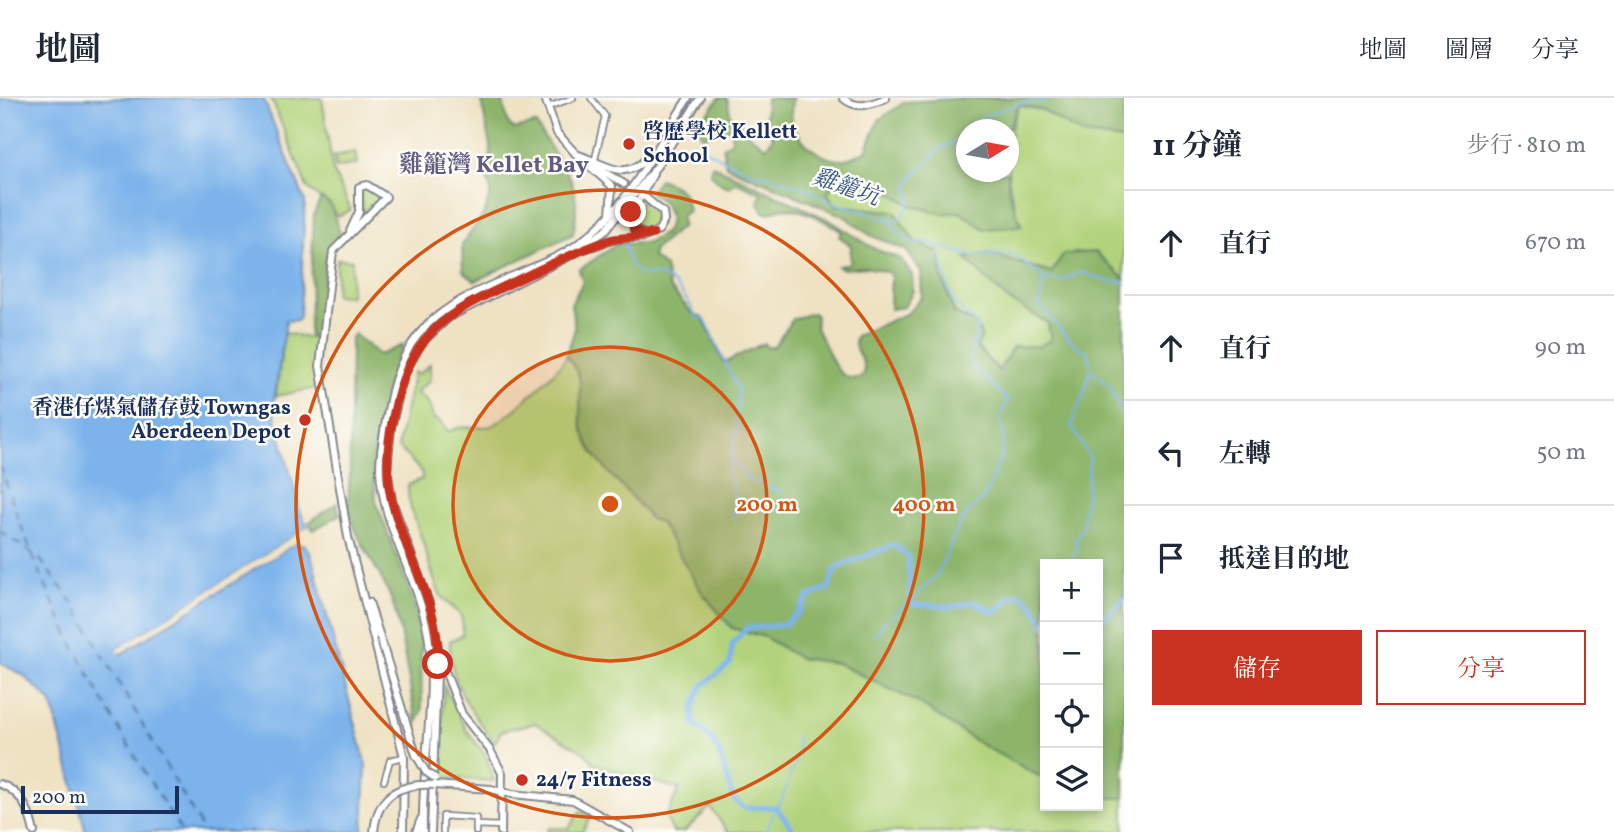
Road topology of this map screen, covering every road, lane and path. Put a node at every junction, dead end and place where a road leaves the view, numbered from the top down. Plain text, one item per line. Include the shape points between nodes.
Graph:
1 (545, 98) edge
2 (573, 98) edge
3 (591, 98) edge
4 (687, 98) edge
5 (700, 98) edge
6 (843, 98) edge
7 (886, 98) edge
8 (547, 107) junction
9 (576, 154) junction
10 (652, 154) junction
11 (594, 159) junction
12 (657, 166) junction
13 (624, 184) dead end
14 (646, 198) dead end
15 (610, 216) junction
16 (350, 231) junction
17 (653, 234) junction
18 (582, 250) junction
19 (362, 584) junction
20 (439, 656) junction
21 (404, 757) junction
22 (384, 781) dead end
23 (0, 784) edge
24 (448, 786) junction
25 (504, 793) junction
26 (423, 814) junction
27 (476, 825) junction
28 (502, 829) edge
29 (34, 832) edge
30 (374, 832) edge
31 (403, 832) edge
32 (416, 832) edge
33 (423, 832) edge
34 (431, 832) edge
35 (443, 832) edge
36 (476, 832) edge
37 (630, 832) edge

1 - 8 main road
2 - 8 street
3 - 11 street via 606,116
4 - 10 main road
5 - 12 main road
6 - 7 main road via 859,106
8 - 9 main road via 557,133
9 - 11 main road
9 - 13 main road
9 - 15 main road via 612,186
10 - 11 main road via 628,172
10 - 15 main road
12 - 17 main road via 630,217 635,230
12 - 18 main road via 615,221
14 - 17 main road via 658,205 664,216 662,227
15 - 26 main road via 560,255 444,311 417,337 400,364 381,451 381,478 429,643
16 - 16 main road via 358,218 359,187 367,185 386,197
16 - 19 main road via 331,257 320,366 348,537
17 - 18 main road
18 - 20 main road via 449,317 421,343 404,374 389,436 389,484 429,604
19 - 21 main road
19 - 24 main road, bridge via 416,755 426,772
20 - 25 main road via 461,714 498,764
20 - 34 main road
21 - 22 street via 390,760
21 - 31 main road
23 - 29 main road via 23,801
24 - 25 main road
24 - 30 main road, bridge via 407,785 392,792 378,812
25 - 28 main road
25 - 37 main road via 573,800
26 - 32 main road
26 - 33 main road
27 - 28 street
27 - 35 street via 477,818 443,816
27 - 36 street

